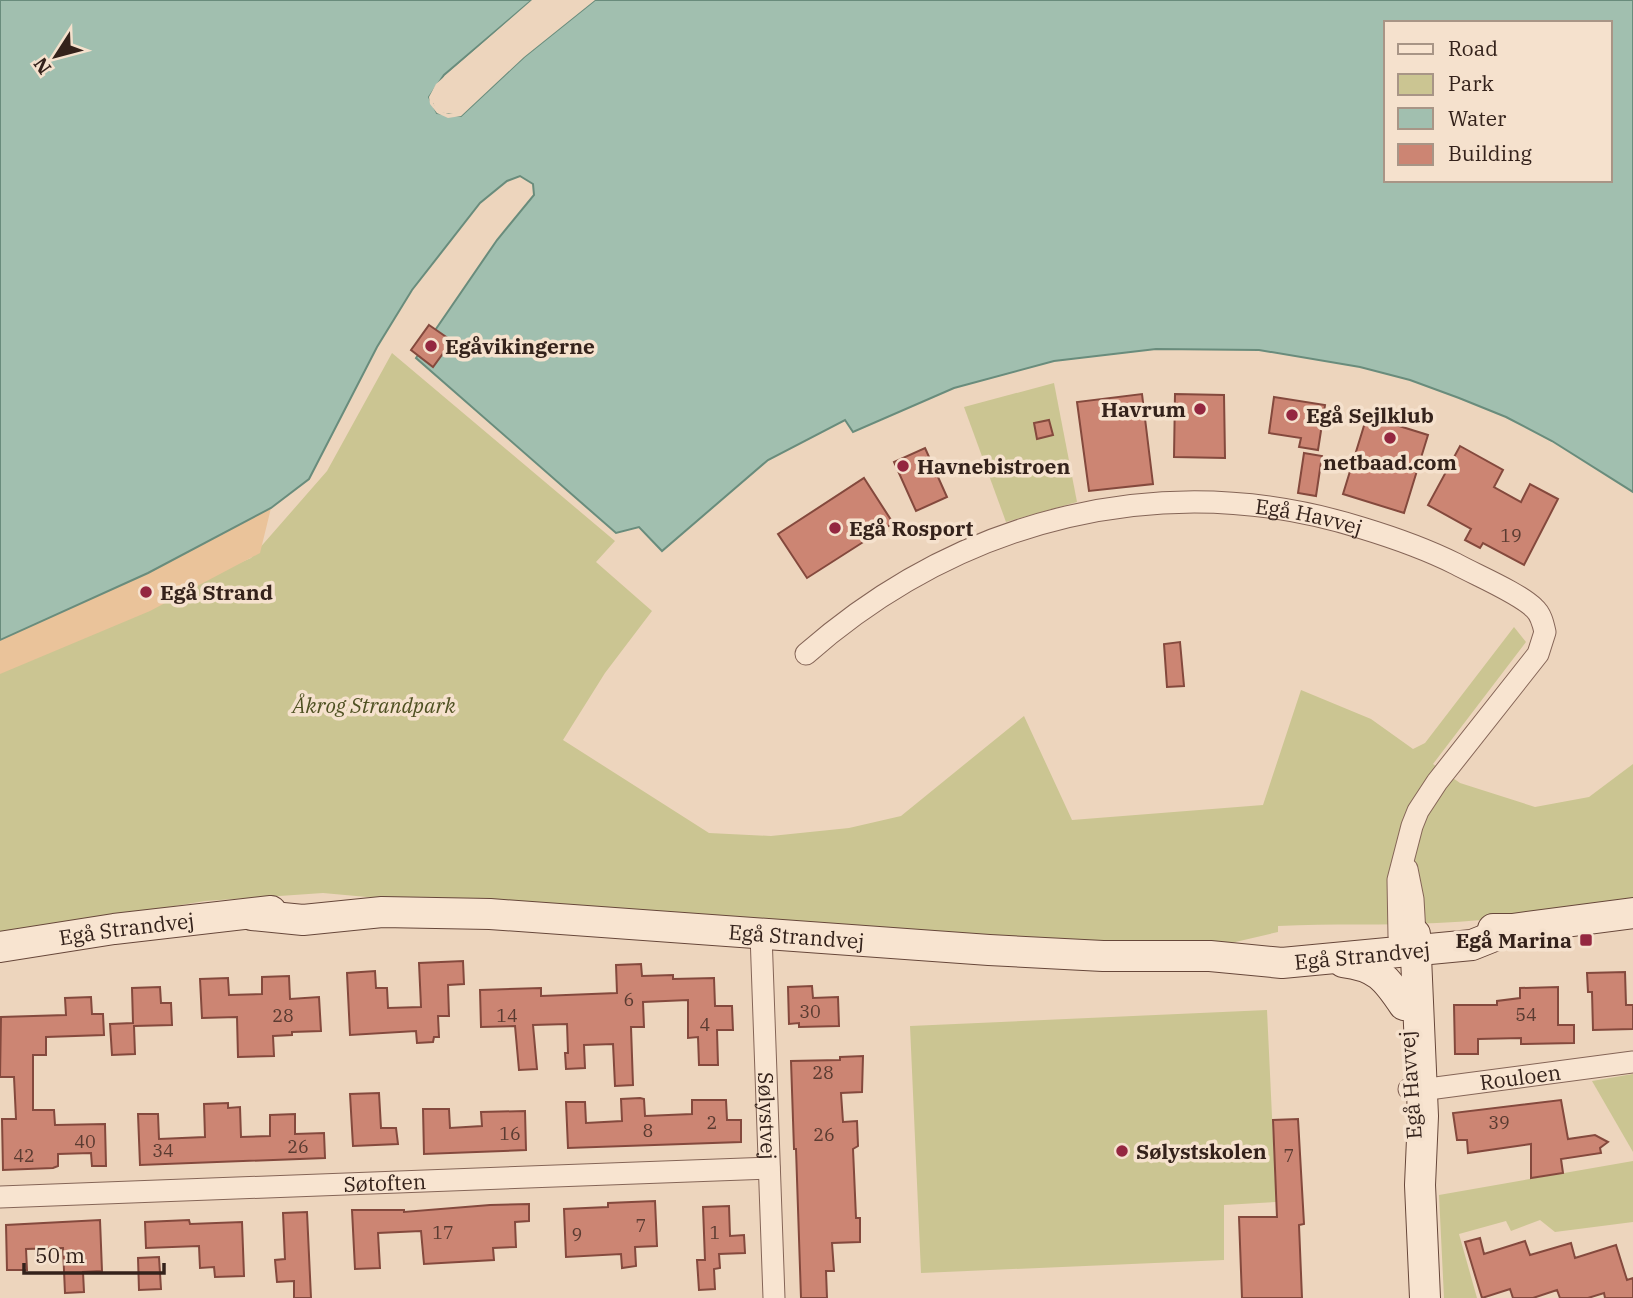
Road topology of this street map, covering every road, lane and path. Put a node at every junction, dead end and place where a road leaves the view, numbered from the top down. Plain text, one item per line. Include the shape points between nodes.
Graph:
1 (806, 654) dead end
2 (1633, 913) edge
3 (761, 934) junction
4 (1408, 944) junction
5 (0, 947) edge
6 (1210, 956) junction
7 (1314, 960) junction
8 (1404, 1005) junction
9 (1633, 1062) edge
10 (1415, 1089) junction
11 (769, 1168) junction
12 (0, 1197) edge
13 (774, 1298) edge
14 (1425, 1298) edge

1 - 4 street, Egå Havvej via 858,611 931,566 1005,534 1084,513 1164,502 1246,503 1326,516 1445,558 1529,604 1545,632 1538,654 1418,811 1405,861 1413,899
2 - 4 street, Egå Strandvej via 1512,929 1472,945
3 - 5 street, Egå Strandvej via 490,914 382,912 324,904
3 - 6 street, Egå Strandvej via 1044,953
3 - 11 street, Sølystvej
4 - 6 street, Egå Strandvej
4 - 7 street, Egå Strandvej
4 - 8 street, Egå Havvej
4 - 10 street, Egå Havvej
6 - 7 street, Egå Strandvej via 1282,963
7 - 8 street via 1369,968 1385,978
8 - 10 street, Egå Havvej
9 - 10 street, Rouloen
10 - 14 street, Egå Havvej
11 - 12 street, Søtoften
11 - 13 street, Sølystvej

